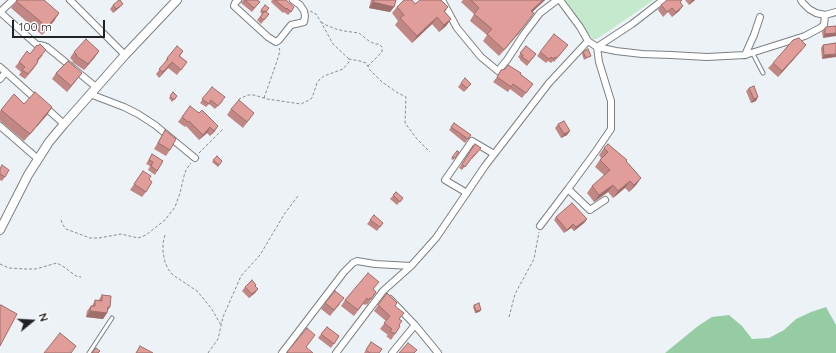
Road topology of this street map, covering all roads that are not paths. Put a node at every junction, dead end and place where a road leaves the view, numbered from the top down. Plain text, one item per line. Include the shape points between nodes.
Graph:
1 (13, 0) edge
2 (70, 0) edge
3 (177, 0) edge
4 (238, 0) edge
5 (293, 0) edge
6 (442, 0) edge
7 (558, 0) edge
8 (663, 0) edge
9 (801, 0) edge
10 (0, 12) edge
11 (836, 12) edge
12 (825, 15) junction
13 (760, 17) dead end
14 (588, 41) junction
15 (597, 47) junction
16 (752, 52) junction
17 (125, 55) junction
18 (745, 55) junction
19 (0, 67) edge
20 (6, 72) junction
21 (763, 72) dead end
22 (0, 79) edge
23 (93, 91) junction
24 (64, 124) junction
25 (0, 126) edge
26 (494, 154) junction
27 (195, 158) road end
28 (38, 159) junction
29 (568, 189) junction
30 (467, 193) junction
31 (605, 200) dead end
32 (540, 226) road end
33 (0, 230) edge
34 (410, 266) junction
35 (383, 291) junction
36 (112, 318) dead end
37 (415, 325) junction
38 (89, 353) edge
39 (282, 353) edge
40 (336, 353) edge
41 (392, 353) edge
42 (438, 353) edge

1 - 10 street
2 - 17 street
3 - 17 street
4 - 5 street via 234,6 276,42 292,26 304,22 304,11
6 - 7 street via 457,28 481,57 498,71 540,13
7 - 14 street
8 - 15 street
9 - 12 street via 816,14
10 - 23 street via 37,45 47,47
11 - 12 street
12 - 16 street via 824,25 805,36
13 - 18 street
14 - 15 street
14 - 26 street via 549,83
15 - 18 street via 642,54 707,57
15 - 29 street via 611,101 611,129
16 - 18 street
16 - 21 lane
17 - 23 street
19 - 20 street
20 - 22 street
20 - 24 street
23 - 24 street
23 - 27 street via 155,125
24 - 28 street
25 - 28 street
26 - 30 street
26 - 30 street via 472,141 445,180
28 - 33 street
29 - 31 street via 590,210
29 - 32 street
30 - 34 street via 436,238
34 - 35 street
34 - 39 street via 357,261 353,263
35 - 37 street
35 - 40 street
36 - 38 lane
37 - 41 street
37 - 42 street

